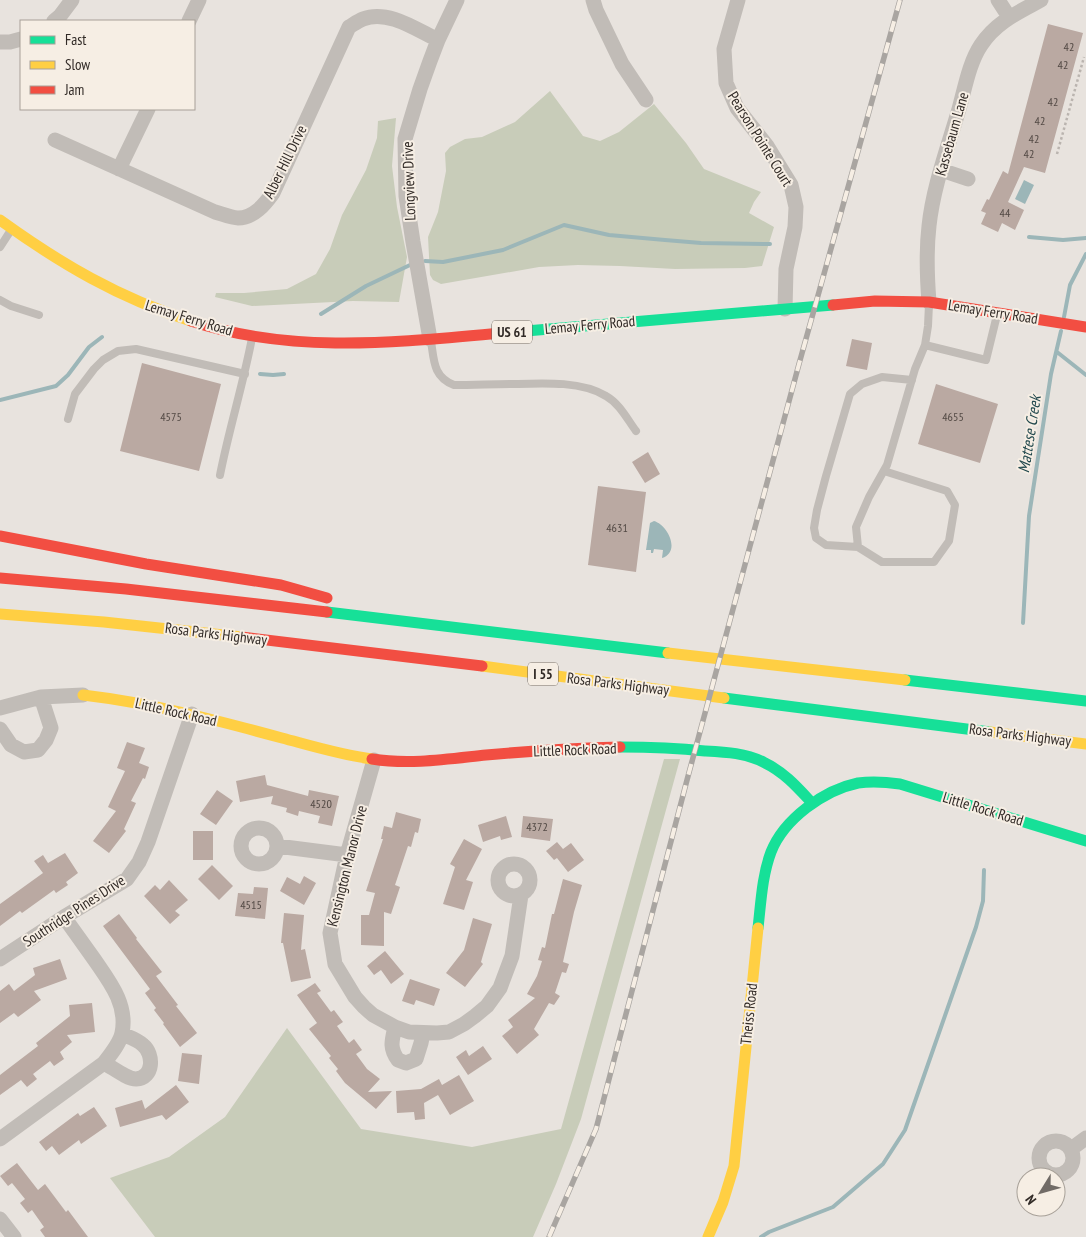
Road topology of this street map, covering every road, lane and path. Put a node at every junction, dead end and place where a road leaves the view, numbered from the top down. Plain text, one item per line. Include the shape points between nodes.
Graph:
1 (72, 0) edge
2 (199, 0) edge
3 (457, 0) edge
4 (593, 0) edge
5 (738, 0) edge
6 (998, 0) edge
7 (1042, 0) edge
8 (1009, 17) junction
9 (55, 20) edge
10 (189, 20) edge
11 (20, 39) edge
12 (438, 40) junction
13 (0, 42) edge
14 (1084, 57) dead end
15 (646, 100) dead end
16 (148, 110) edge
17 (55, 140) dead end
18 (1057, 154) dead end
19 (119, 169) junction
20 (941, 170) junction
21 (968, 179) dead end
22 (0, 220) edge
23 (12, 229) junction
24 (0, 247) edge
25 (0, 300) edge
26 (929, 302) junction
27 (785, 309) junction
28 (998, 312) junction
29 (39, 315) dead end
30 (1086, 327) edge
31 (252, 336) junction
32 (430, 339) junction
33 (925, 345) junction
34 (245, 374) junction
35 (912, 380) junction
36 (68, 419) dead end
37 (636, 431) dead end
38 (884, 471) junction
39 (220, 476) dead end
40 (0, 536) edge
41 (858, 547) junction
42 (0, 578) edge
43 (0, 614) edge
44 (413, 622) junction
45 (83, 695) joint
46 (41, 697) junction
47 (1086, 701) edge
48 (0, 708) edge
49 (192, 714) junction
50 (0, 729) edge
51 (1086, 744) edge
52 (374, 760) junction
53 (812, 803) junction
54 (1086, 841) edge
55 (277, 846) dead end
56 (347, 855) junction
57 (521, 895) dead end
58 (64, 917) junction
59 (0, 959) edge
60 (395, 1027) junction
61 (423, 1033) junction
62 (122, 1034) junction
63 (104, 1063) junction
64 (1086, 1138) edge
65 (0, 1139) edge
66 (1071, 1149) dead end
67 (0, 1219) edge
68 (14, 1237) edge
69 (708, 1237) edge

1 - 9 street
2 - 10 street
3 - 12 street, Longview Drive
4 - 15 street via 622,64
5 - 27 street, Pearson Pointe Court via 724,49 726,83 737,108 792,185 796,207 786,269
6 - 8 street
7 - 8 street, Kassebaum Lane
8 - 20 street, Kassebaum Lane via 996,27 977,53
11 - 13 street
12 - 19 street, Alber Hill Drive via 407,23 378,16 364,18 349,27 273,193 252,215 238,218 215,212
12 - 32 street, Longview Drive via 405,139 406,196
14 - 18 path
16 - 19 street
17 - 19 street, Alber Hill Drive
20 - 21 street
20 - 26 street, Kassebaum Lane via 929,226 926,271
22 - 23 main road, Lemay Ferry Road / US 61
23 - 24 lane
23 - 31 main road, Lemay Ferry Road / US 61 via 71,269 126,297 188,321
25 - 29 lane
26 - 27 main road, Lemay Ferry Road / US 61 via 875,301
26 - 28 main road, Lemay Ferry Road / US 61
26 - 33 lane
27 - 32 main road, Lemay Ferry Road / US 61
28 - 30 main road, Lemay Ferry Road / US 61
28 - 33 lane via 986,360
31 - 32 main road, Lemay Ferry Road / US 61 via 340,344
31 - 34 lane
32 - 37 lane via 434,363 446,382 454,385 550,383 592,390 607,396 621,409
33 - 35 lane
34 - 36 lane via 136,349 118,351 103,360 75,394
34 - 39 lane
35 - 38 lane
35 - 41 lane via 882,377 862,384 850,394 814,528 816,538 826,545
38 - 41 lane via 856,527
38 - 41 lane via 947,491 955,505 949,541 934,562 882,562
40 - 44 main road via 146,564 281,585
42 - 44 main road via 135,589
43 - 51 main road, Rosa Parks Highway / I 55 via 270,640
44 - 47 main road
45 - 46 street, Little Rock Road
45 - 49 main road, Little Rock Road
46 - 48 street, Little Rock Road
46 - 50 street via 51,728 38,750 24,752 11,745
49 - 52 main road, Little Rock Road
49 - 58 street, Southridge Pines Drive via 139,862 127,879
52 - 53 main road, Little Rock Road via 427,761 583,748 685,749 743,755 759,760 797,786
52 - 56 street, Kensington Manor Drive
53 - 54 main road, Little Rock Road via 840,787 855,783 900,784
53 - 69 main road, Theiss Road via 783,831 763,880 734,1166 724,1202
55 - 56 street
56 - 60 street, Kensington Manor Drive via 330,932 335,964 354,998 373,1015
57 - 61 street, Kensington Manor Drive via 512,956 500,988 487,1006 464,1024 449,1032
58 - 59 street, Southridge Pines Drive
58 - 62 street via 119,998 123,1015
60 - 61 street, Kensington Manor Drive
60 - 61 street via 392,1048 398,1060 406,1063 416,1059
62 - 63 street
62 - 63 street via 149,1051 149,1070 135,1079
63 - 65 street
64 - 66 street
67 - 68 street

